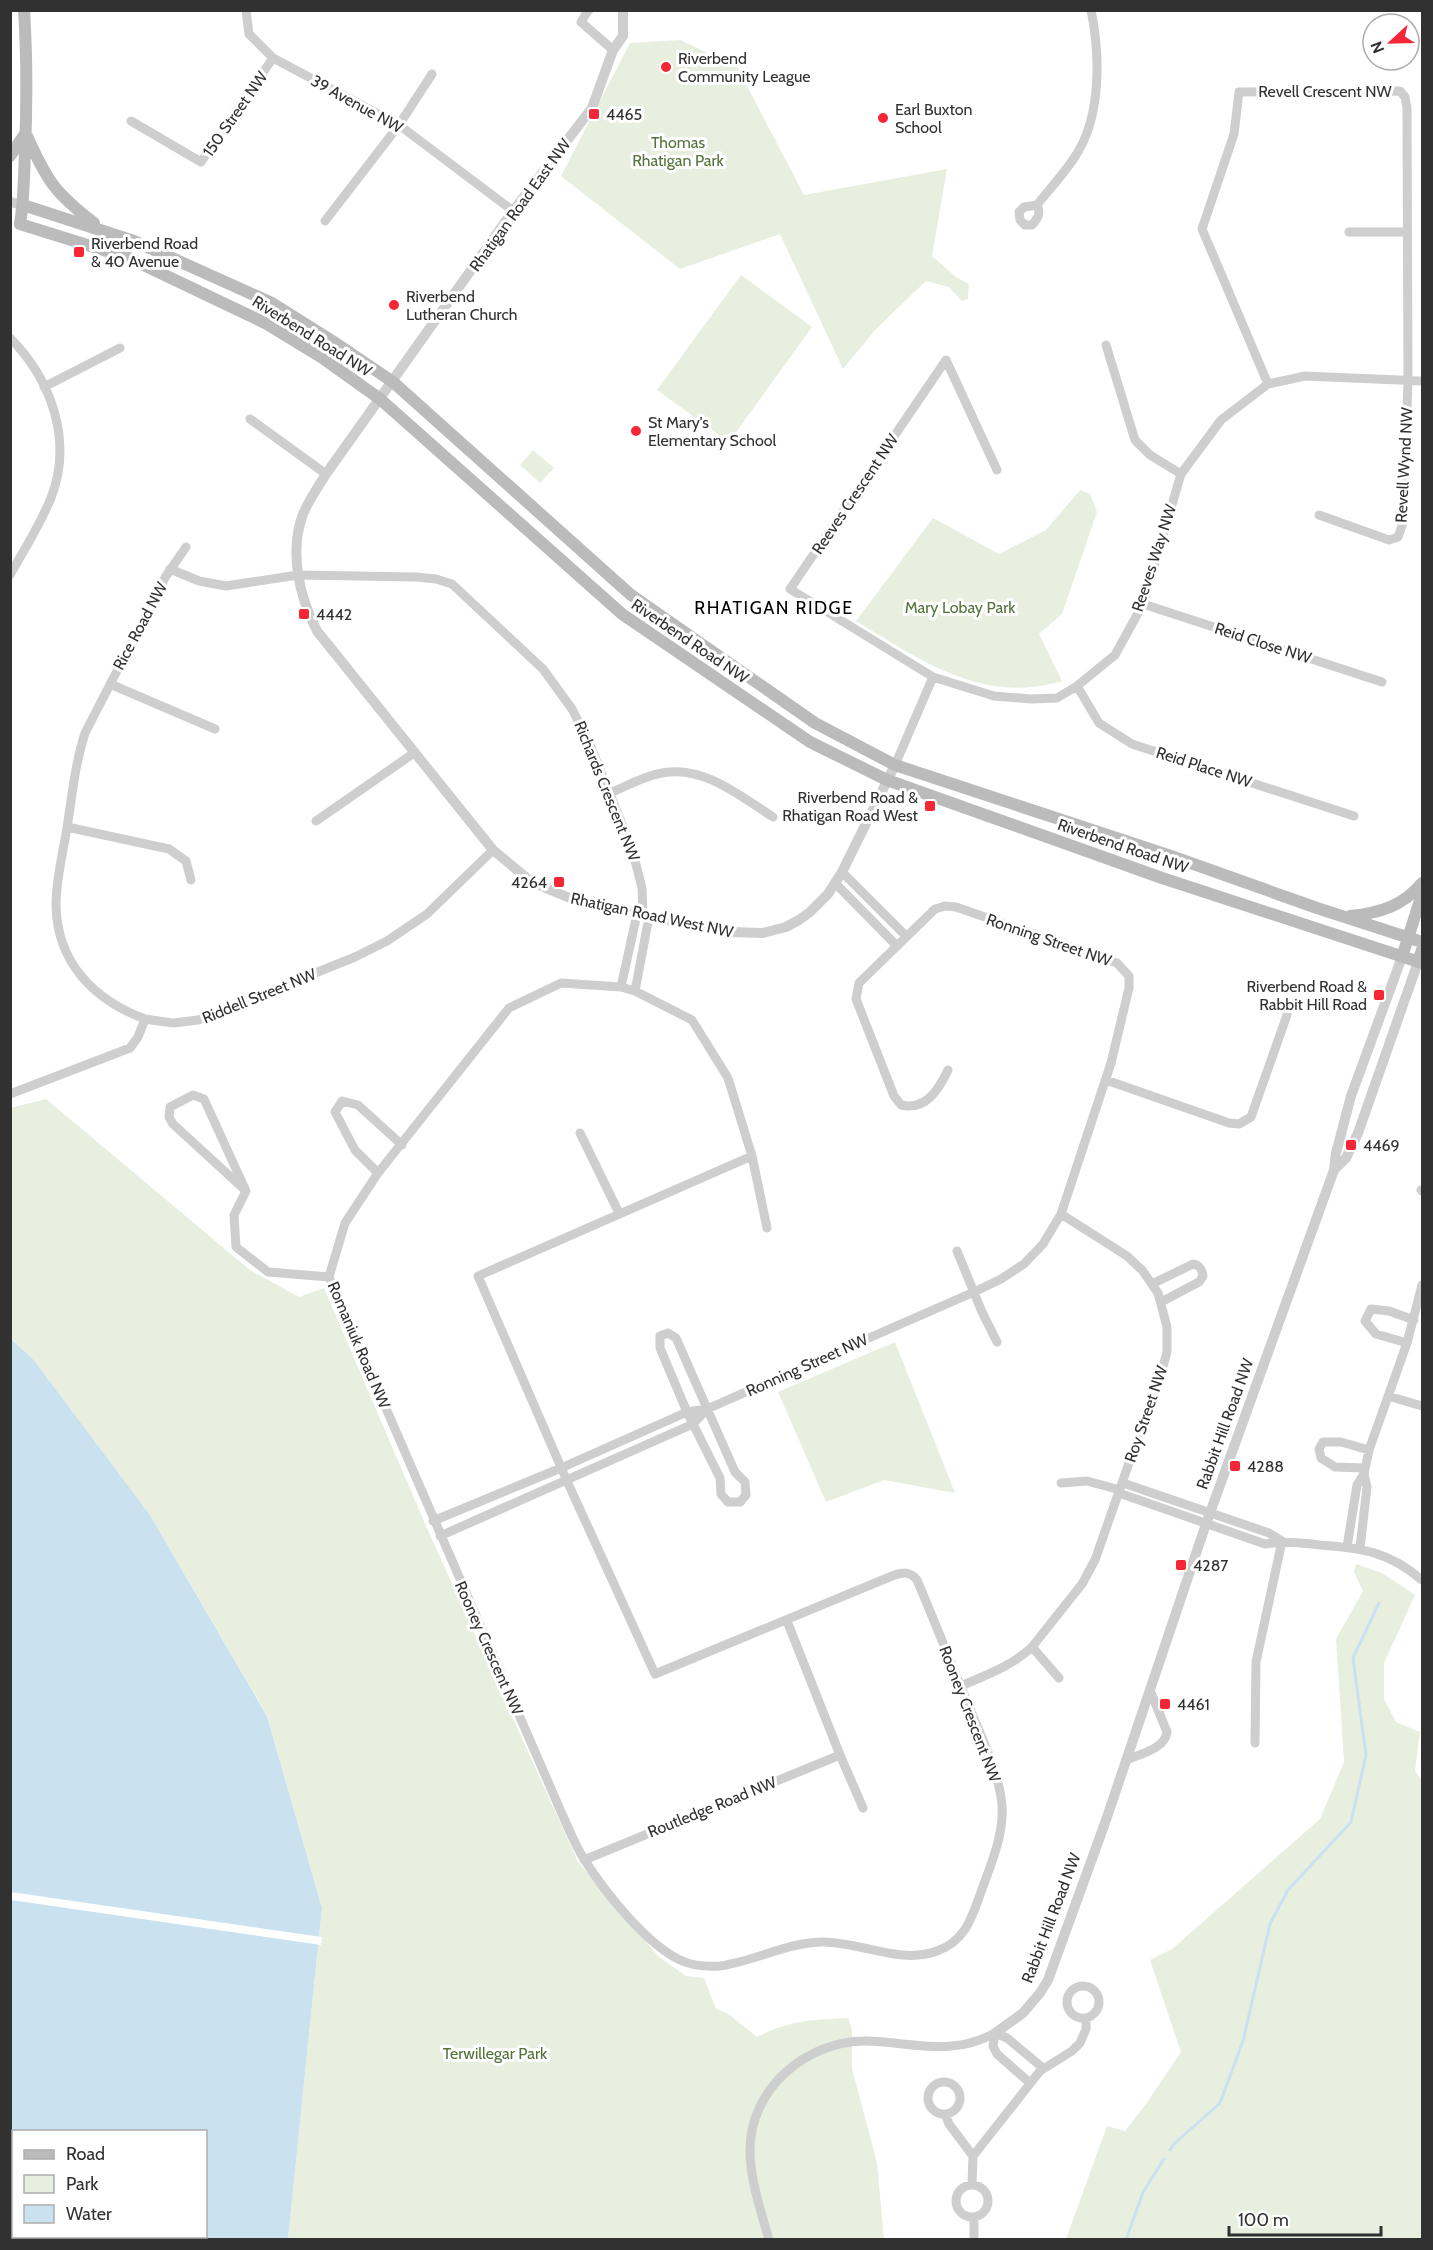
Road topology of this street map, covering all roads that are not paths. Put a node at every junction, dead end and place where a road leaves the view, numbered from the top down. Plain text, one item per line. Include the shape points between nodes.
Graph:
1 (24, 10) edge
2 (246, 10) edge
3 (590, 10) edge
4 (623, 10) edge
5 (1091, 10) edge
6 (613, 50) junction
7 (273, 58) junction
8 (432, 74) dead end
9 (132, 121) dead end
10 (399, 125) junction
11 (26, 133) junction
12 (10, 156) edge
13 (17, 203) edge
14 (1037, 205) dead end
15 (513, 212) junction
16 (325, 221) dead end
17 (15, 223) edge
18 (101, 230) junction
19 (1349, 232) dead end
20 (1407, 232) junction
21 (10, 338) edge
22 (1106, 345) dead end
23 (120, 348) dead end
24 (1408, 381) junction
25 (1422, 381) edge
26 (393, 382) junction
27 (1268, 384) junction
28 (44, 387) junction
29 (380, 399) junction
30 (250, 418) dead end
31 (997, 470) dead end
32 (326, 474) junction
33 (1181, 474) junction
34 (1319, 515) dead end
35 (186, 547) dead end
36 (170, 569) junction
37 (10, 575) edge
38 (298, 575) junction
39 (1143, 604) junction
40 (933, 677) junction
41 (1382, 682) dead end
42 (110, 684) junction
43 (1077, 686) junction
44 (215, 729) dead end
45 (414, 753) junction
46 (895, 765) junction
47 (887, 780) junction
48 (610, 793) junction
49 (1354, 816) dead end
50 (773, 817) dead end
51 (316, 821) dead end
52 (68, 827) junction
53 (493, 850) junction
54 (842, 872) junction
55 (191, 880) dead end
56 (1422, 883) edge
57 (836, 884) junction
58 (1422, 894) edge
59 (643, 915) junction
60 (1346, 916) junction
61 (906, 936) junction
62 (1408, 938) junction
63 (1422, 942) edge
64 (896, 945) junction
65 (1402, 957) junction
66 (1421, 959) edge
67 (621, 987) junction
68 (635, 991) junction
69 (1287, 1015) dead end
70 (145, 1019) junction
71 (948, 1070) dead end
72 (1106, 1080) junction
73 (10, 1094) edge
74 (580, 1133) dead end
75 (402, 1145) junction
76 (752, 1155) junction
77 (1334, 1170) junction
78 (378, 1173) junction
79 (246, 1191) junction
80 (619, 1213) junction
81 (1061, 1214) junction
82 (767, 1228) dead end
83 (957, 1251) dead end
84 (329, 1277) junction
85 (1152, 1284) junction
86 (1422, 1285) edge
87 (974, 1292) junction
88 (1161, 1302) junction
89 (1414, 1320) junction
90 (997, 1342) dead end
91 (1407, 1343) junction
92 (1388, 1396) junction
93 (1422, 1406) edge
94 (707, 1409) junction
95 (687, 1412) junction
96 (693, 1424) junction
97 (1369, 1450) junction
98 (561, 1468) junction
99 (1364, 1471) junction
100 (567, 1481) junction
101 (1061, 1483) dead end
102 (1121, 1489) junction
103 (1210, 1512) junction
104 (434, 1521) junction
105 (1206, 1524) junction
106 (440, 1536) junction
107 (1282, 1541) junction
108 (1347, 1547) junction
109 (1360, 1548) junction
110 (1422, 1580) edge
111 (787, 1621) junction
112 (1032, 1647) junction
113 (1059, 1678) dead end
114 (961, 1686) junction
115 (1150, 1690) junction
116 (1255, 1743) dead end
117 (840, 1755) junction
118 (1126, 1760) junction
119 (863, 1808) dead end
120 (584, 1860) junction
121 (1086, 2018) dead end
122 (995, 2033) junction
123 (1043, 2068) junction
124 (1030, 2083) junction
125 (945, 2114) dead end
126 (973, 2156) junction
127 (972, 2185) junction
128 (974, 2217) junction
129 (769, 2240) edge
130 (974, 2240) edge

1 - 11 main road
2 - 7 street, 39 Avenue NW via 249,34
3 - 6 street via 581,22
4 - 6 street, Rhatigan Road East NW via 623,36
5 - 14 street via 1097,67 1095,106 1079,150
6 - 15 street, Rhatigan Road East NW via 592,108
7 - 9 street, 150 Street NW via 201,162
7 - 10 street, 39 Avenue NW
8 - 10 street
10 - 15 street, 39 Avenue NW
10 - 16 street
11 - 12 main road
11 - 13 main road
11 - 18 main road via 53,187
13 - 17 main road
13 - 18 main road, Riverbend Road NW
15 - 26 street, Rhatigan Road East NW
17 - 29 main road, Riverbend Road NW via 129,258 255,318 324,359
18 - 26 main road, Riverbend Road NW via 272,303
19 - 20 street
20 - 24 street, Revell Crescent NW
20 - 27 street, Revell Crescent NW via 1407,108 1403,93 1239,92 1234,134 1202,229
21 - 28 street
22 - 33 street via 1135,440 1150,455
23 - 28 street
24 - 25 street, Reeves Way NW
24 - 27 street, Reeves Way NW via 1305,376
24 - 34 street, Revell Wynd NW via 1403,523 1398,537 1389,540
26 - 29 street, Rhatigan Road West NW
26 - 46 main road, Riverbend Road NW via 631,595 816,723
27 - 33 street, Reeves Way NW via 1221,420
28 - 37 street via 59,436 58,474 48,504
29 - 32 street, Rhatigan Road West NW
29 - 47 main road, Riverbend Road NW via 622,614 810,742
30 - 32 street
31 - 40 street, Reeves Crescent NW via 946,360 790,589
32 - 38 street, Rhatigan Road West NW via 298,530
33 - 39 street, Reeves Way NW
35 - 36 street, Rice Road NW
36 - 38 street, Rice Road NW via 199,581 226,586
36 - 42 street, Rice Road NW
38 - 45 street, Rhatigan Road West NW via 304,604 317,631
38 - 48 street, Richards Crescent NW via 416,577 452,584 553,681 582,725
39 - 41 street, Reid Close NW
39 - 43 street, Reeves Way NW via 1115,655
40 - 43 street, Reeves Way NW via 994,696 1032,699 1057,698
40 - 46 street
42 - 44 street, Rice Road NW
42 - 52 street, Rice Road NW via 81,745
43 - 49 street, Reid Place NW via 1099,723 1132,744
45 - 51 street
45 - 53 street, Rhatigan Road West NW
46 - 47 street, Rhatigan Road West NW
46 - 60 main road, Riverbend Road NW
47 - 54 street, Rhatigan Road West NW
47 - 65 main road, Riverbend Road NW via 1162,878
48 - 50 street via 662,773 690,773 718,783
48 - 59 street, Richards Crescent NW via 636,862
52 - 55 street via 169,849 186,861
52 - 70 street, Rice Road NW via 56,904 68,954 88,985 103,998
53 - 59 street, Rhatigan Road West NW via 528,879 548,889 582,903
53 - 70 street, Riddell Street NW via 428,914 371,950 198,1020 173,1023
54 - 57 street, Rhatigan Road West NW
54 - 61 street
56 - 60 main road via 1404,902 1373,914
57 - 59 street, Rhatigan Road West NW via 810,912 786,927 763,933 728,933
57 - 64 street
58 - 62 main road, Rabbit Hill Road NW
59 - 67 street
59 - 68 street
60 - 62 main road, Riverbend Road NW
61 - 64 street, Ronning Street NW
61 - 72 street, Ronning Street NW via 930,913 951,906 1117,963 1129,976 1129,988
62 - 63 main road, Riverbend Road NW
62 - 65 main road, Rabbit Hill Road NW
64 - 71 street, Ronning Street NW via 859,983 856,994 894,1096 905,1106 930,1098 940,1088
65 - 66 main road, Riverbend Road NW
65 - 77 street, Rabbit Hill Road NW via 1351,1096
66 - 77 street, Rabbit Hill Road NW via 1358,1133 1346,1158
67 - 68 street, Romaniuk Road NW
67 - 75 street, Romaniuk Road NW via 561,983 509,1008
68 - 76 street, Romaniuk Road NW via 692,1020 728,1078
69 - 72 street via 1252,1113 1244,1122 1229,1123
70 - 73 street via 130,1048
72 - 81 street, Ronning Street NW
74 - 80 street
75 - 78 street, Romaniuk Road NW
75 - 78 street via 357,1105 342,1101 334,1112 355,1150
76 - 80 street
76 - 82 street, Romaniuk Road NW
77 - 103 street, Rabbit Hill Road NW
78 - 84 street, Romaniuk Road NW via 345,1223
79 - 79 street via 204,1099 192,1095 170,1107 173,1124
79 - 84 street via 234,1215 236,1247 268,1272
80 - 98 street via 478,1275
81 - 85 street, Roy Street NW via 1127,1256
81 - 87 street, Ronning Street NW via 1043,1244 1024,1264
83 - 87 street
84 - 104 street, Romaniuk Road NW
85 - 88 street, Roy Street NW
85 - 88 street via 1193,1264 1202,1271 1199,1282
86 - 89 street
87 - 90 street
87 - 94 street, Ronning Street NW
88 - 102 street, Roy Street NW via 1167,1326 1167,1352
89 - 91 street
89 - 91 street via 1371,1309 1365,1322 1376,1334
91 - 92 street
92 - 93 street
92 - 97 street
94 - 95 street, Ronning Street NW
94 - 95 street via 676,1338 668,1333 660,1336 660,1348
94 - 96 street, Ronning Street NW
94 - 96 street via 735,1472 745,1482 746,1495 740,1502 728,1502 721,1494 720,1478
95 - 96 street
95 - 98 street, Ronning Street NW
96 - 100 street, Ronning Street NW
97 - 99 street
97 - 99 street via 1331,1441 1323,1442 1319,1449 1321,1458 1335,1467
98 - 100 street
98 - 104 street, Ronning Street NW
99 - 108 street via 1357,1485
99 - 109 street via 1368,1487
100 - 106 street, Ronning Street NW
100 - 111 street, Rooney Crescent NW via 655,1674
101 - 102 street via 1088,1481
102 - 103 street
102 - 105 street
102 - 112 street, Roy Street NW via 1089,1573
103 - 105 street, Rabbit Hill Road NW
103 - 107 street
104 - 106 street, Rooney Crescent NW
105 - 107 street via 1265,1544
105 - 115 street, Rabbit Hill Road NW
106 - 120 street, Rooney Crescent NW
107 - 108 street
107 - 116 street via 1256,1662
108 - 109 street
109 - 110 street via 1395,1560
111 - 114 street, Rooney Crescent NW via 892,1576 910,1573 917,1580
111 - 117 street
112 - 113 street
112 - 114 street, Roy Street NW via 1001,1669
114 - 120 street, Rooney Crescent NW via 996,1776 1001,1821 995,1854 971,1922 946,1947 914,1956 819,1942 786,1947 732,1964 692,1965 656,1944 618,1906
115 - 118 street, Rabbit Hill Road NW
115 - 118 street via 1167,1740
117 - 119 street
117 - 120 street, Routledge Road NW
118 - 122 street, Rabbit Hill Road NW via 1048,1980 1023,2013
121 - 123 street via 1080,2043
122 - 123 street via 1007,2038
122 - 124 street via 993,2046 997,2054
122 - 129 street, Rabbit Hill Road NW via 972,2044 950,2047 843,2043 811,2054 789,2068 765,2097 751,2136 750,2162
123 - 124 street
124 - 126 street
125 - 126 street
126 - 127 street
127 - 128 street via 986,2192 988,2203 984,2213
127 - 128 street via 962,2188 956,2202 963,2215
128 - 130 street

